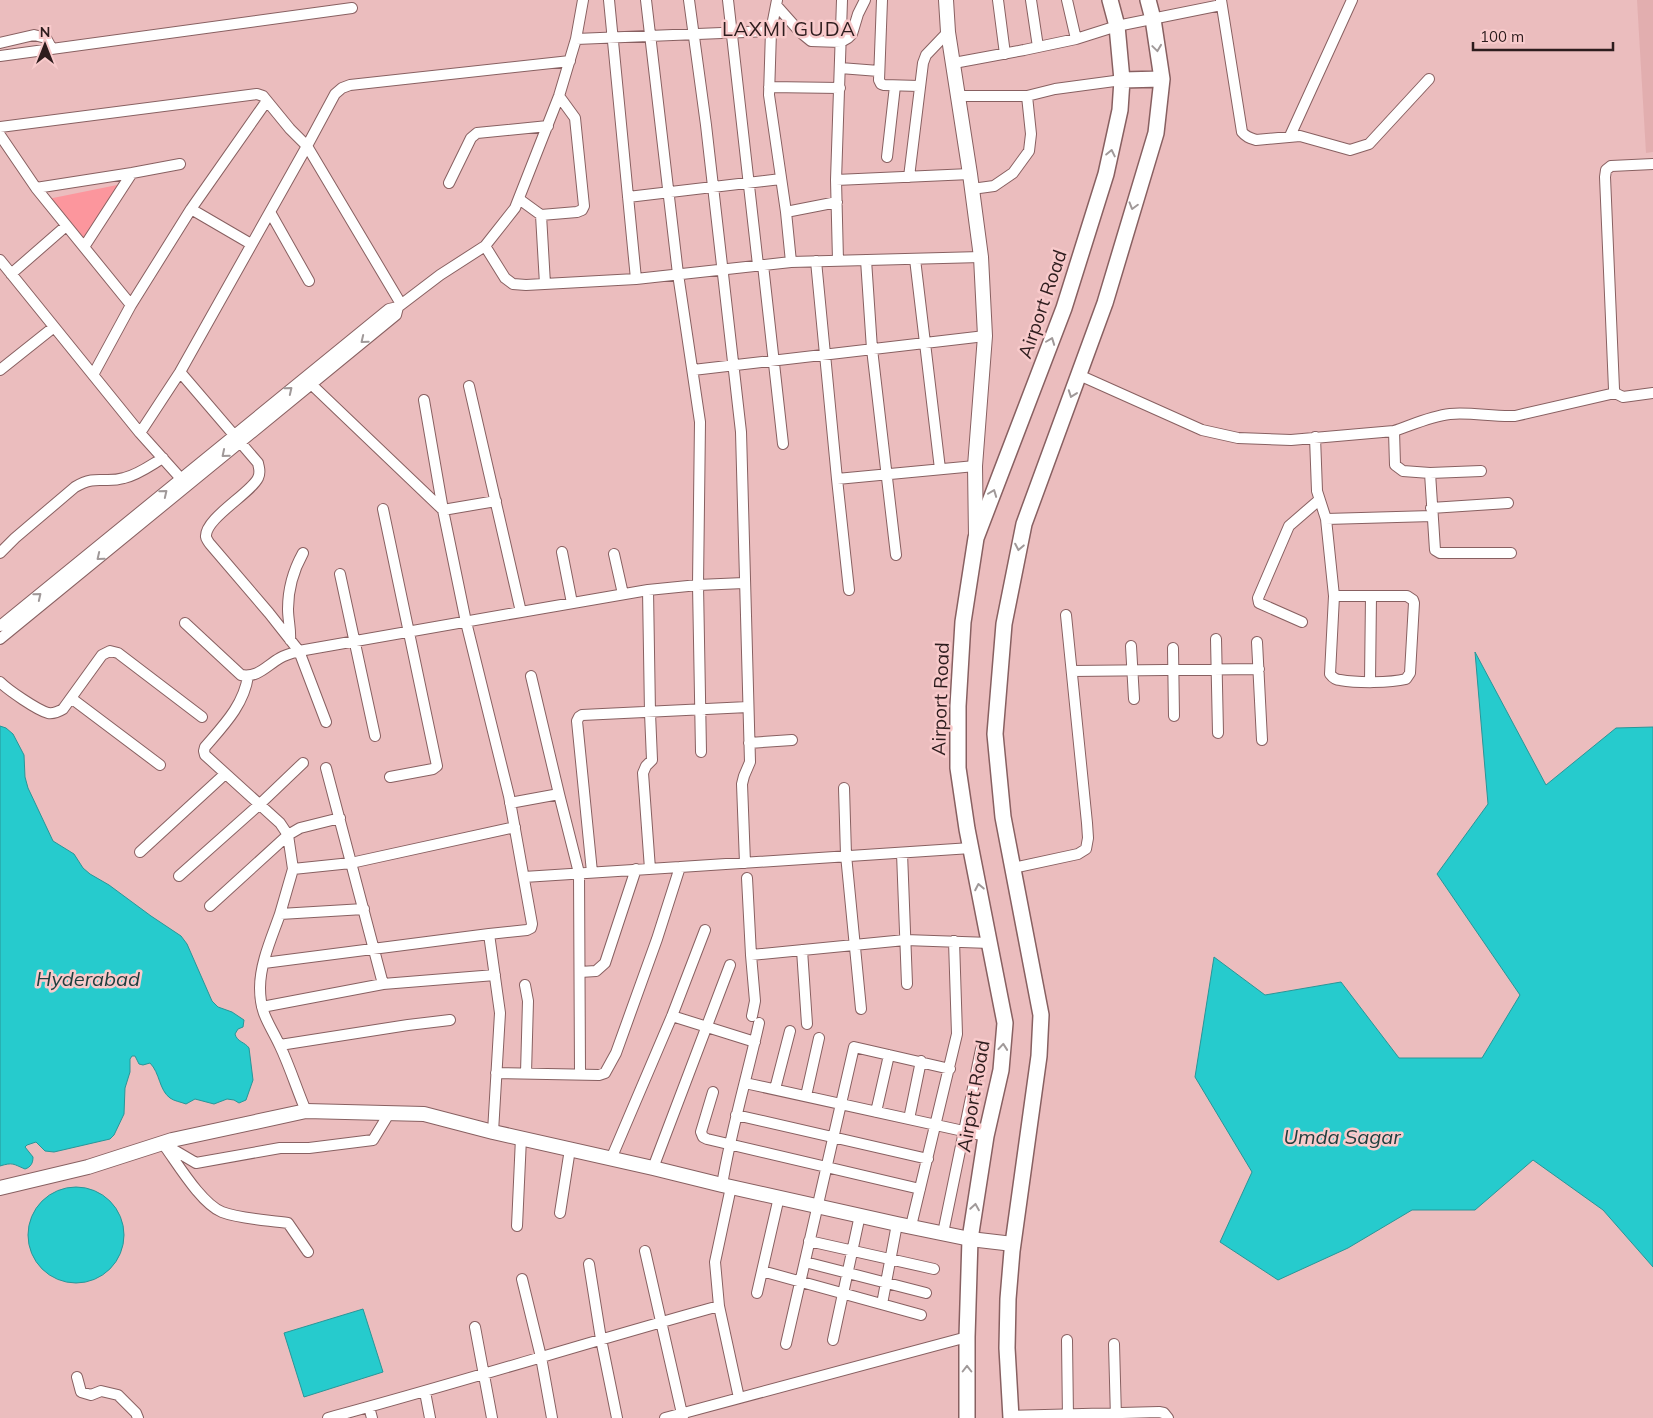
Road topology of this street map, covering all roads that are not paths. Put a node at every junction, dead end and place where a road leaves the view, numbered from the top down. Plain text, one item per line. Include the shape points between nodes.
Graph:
1 (583, 0) edge
2 (609, 0) edge
3 (646, 0) edge
4 (689, 0) edge
5 (728, 0) edge
6 (842, 0) edge
7 (865, 0) edge
8 (882, 0) edge
9 (946, 0) edge
10 (998, 0) edge
11 (1031, 0) edge
12 (1067, 0) edge
13 (1110, 0) edge
14 (1148, 0) edge
15 (1352, 0) edge
16 (776, 2) edge
17 (1221, 3) edge
18 (352, 8) dead end
19 (1153, 19) junction
20 (1117, 26) junction
21 (771, 31) junction
22 (731, 32) junction
23 (948, 32) junction
24 (694, 33) junction
25 (650, 35) junction
26 (614, 37) junction
27 (576, 39) junction
28 (1076, 39) junction
29 (840, 42) junction
30 (0, 43) edge
31 (1038, 47) junction
32 (52, 49) junction
33 (1005, 54) junction
34 (0, 56) edge
35 (570, 61) junction
36 (954, 63) junction
37 (840, 68) junction
38 (879, 71) junction
39 (1162, 79) junction
40 (1122, 80) junction
41 (1429, 80) dead end
42 (895, 86) junction
43 (920, 86) junction
44 (769, 87) junction
45 (840, 88) junction
46 (560, 96) junction
47 (958, 96) junction
48 (1027, 96) junction
49 (266, 102) junction
50 (548, 126) junction
51 (0, 127) edge
52 (0, 136) edge
53 (1290, 136) junction
54 (307, 146) junction
55 (887, 157) dead end
56 (180, 164) dead end
57 (1653, 164) edge
58 (132, 173) junction
59 (970, 174) junction
60 (909, 177) junction
61 (782, 179) junction
62 (836, 180) junction
63 (449, 183) dead end
64 (749, 183) junction
65 (714, 187) junction
66 (36, 188) junction
67 (972, 189) junction
68 (669, 192) junction
69 (628, 197) junction
70 (519, 200) junction
71 (837, 202) junction
72 (191, 209) junction
73 (270, 212) junction
74 (786, 212) junction
75 (541, 215) junction
76 (66, 226) junction
77 (251, 244) junction
78 (485, 246) junction
79 (84, 247) junction
80 (981, 257) junction
81 (915, 259) junction
82 (0, 260) edge
83 (838, 260) junction
84 (866, 260) junction
85 (816, 261) junction
86 (791, 262) junction
87 (760, 265) junction
88 (723, 269) junction
89 (11, 274) junction
90 (678, 274) junction
91 (636, 279) junction
92 (309, 281) dead end
93 (545, 284) junction
94 (131, 306) junction
95 (400, 306) junction
96 (54, 327) junction
97 (985, 336) junction
98 (925, 344) junction
99 (872, 349) junction
100 (826, 355) junction
101 (774, 361) junction
102 (734, 366) junction
103 (1, 368) edge
104 (693, 370) junction
105 (180, 372) junction
106 (93, 375) junction
107 (1079, 375) junction
108 (311, 384) junction
109 (469, 386) dead end
110 (1615, 393) junction
111 (1653, 393) edge
112 (424, 400) dead end
113 (1394, 431) junction
114 (140, 433) junction
115 (1314, 437) junction
116 (237, 438) junction
117 (783, 444) dead end
118 (163, 458) junction
119 (975, 466) junction
120 (940, 469) junction
121 (1481, 471) dead end
122 (887, 473) junction
123 (1430, 473) junction
124 (837, 478) junction
125 (184, 482) junction
126 (1320, 500) junction
127 (496, 501) junction
128 (1508, 503) dead end
129 (383, 509) dead end
130 (443, 510) junction
131 (1432, 512) junction
132 (1326, 519) junction
133 (976, 538) junction
134 (302, 552) dead end
135 (562, 552) dead end
136 (0, 553) edge
137 (1511, 553) dead end
138 (614, 554) dead end
139 (896, 555) dead end
140 (340, 574) dead end
141 (744, 583) junction
142 (698, 585) junction
143 (648, 590) junction
144 (849, 590) dead end
145 (623, 594) junction
146 (1334, 596) junction
147 (1371, 596) junction
148 (572, 603) junction
149 (521, 612) junction
150 (1066, 615) dead end
151 (466, 622) junction
152 (1302, 622) dead end
153 (185, 623) dead end
154 (0, 626) edge
155 (410, 632) junction
156 (0, 639) edge
157 (1216, 639) dead end
158 (290, 640) junction
159 (355, 641) junction
160 (1258, 642) dead end
161 (1131, 646) dead end
162 (1173, 648) dead end
163 (298, 651) junction
164 (1259, 669) junction
165 (1174, 670) junction
166 (1216, 670) junction
167 (1072, 671) junction
168 (1132, 671) junction
169 (248, 676) junction
170 (531, 676) dead end
171 (1370, 681) junction
172 (0, 682) edge
173 (71, 698) junction
174 (1134, 699) dead end
175 (748, 707) junction
176 (700, 710) junction
177 (650, 713) junction
178 (1174, 716) dead end
179 (202, 717) dead end
180 (326, 722) dead end
181 (1218, 733) dead end
182 (375, 736) dead end
183 (792, 740) dead end
184 (1262, 740) dead end
185 (749, 743) junction
186 (701, 752) dead end
187 (303, 763) dead end
188 (160, 765) dead end
189 (326, 768) dead end
190 (225, 774) junction
191 (390, 777) dead end
192 (844, 788) dead end
193 (559, 794) junction
194 (510, 803) junction
195 (260, 804) junction
196 (340, 818) junction
197 (515, 827) junction
198 (288, 835) junction
199 (971, 848) junction
200 (140, 852) dead end
201 (902, 853) junction
202 (847, 856) junction
203 (351, 863) junction
204 (745, 863) junction
205 (680, 867) junction
206 (1012, 868) junction
207 (293, 869) junction
208 (636, 869) junction
209 (650, 869) junction
210 (592, 872) junction
211 (579, 873) junction
212 (179, 876) dead end
213 (524, 877) junction
214 (747, 878) dead end
215 (210, 906) dead end
216 (364, 909) junction
217 (280, 914) junction
218 (705, 930) dead end
219 (489, 934) junction
220 (905, 940) junction
221 (954, 942) junction
222 (990, 943) junction
223 (855, 946) junction
224 (374, 949) junction
225 (802, 950) junction
226 (750, 955) junction
227 (264, 962) junction
228 (730, 965) dead end
229 (580, 972) junction
230 (495, 975) junction
231 (383, 984) junction
232 (525, 984) dead end
233 (907, 984) dead end
234 (262, 1007) junction
235 (861, 1009) dead end
236 (672, 1016) junction
237 (450, 1020) dead end
238 (807, 1024) dead end
239 (706, 1027) junction
240 (790, 1031) dead end
241 (819, 1038) dead end
242 (755, 1042) junction
243 (280, 1045) junction
244 (981, 1049) dead end
245 (889, 1055) junction
246 (920, 1062) junction
247 (950, 1069) junction
248 (496, 1073) junction
249 (526, 1073) junction
250 (580, 1073) junction
251 (745, 1083) junction
252 (775, 1090) junction
253 (713, 1092) dead end
254 (806, 1096) junction
255 (841, 1104) junction
256 (306, 1111) junction
257 (390, 1112) junction
258 (876, 1112) junction
259 (736, 1114) junction
260 (909, 1119) junction
261 (936, 1125) junction
262 (964, 1131) junction
263 (493, 1132) junction
264 (986, 1136) junction
265 (834, 1137) junction
266 (521, 1138) junction
267 (162, 1143) junction
268 (728, 1145) junction
269 (570, 1149) junction
270 (611, 1159) junction
271 (928, 1159) junction
272 (654, 1168) junction
273 (826, 1168) junction
274 (726, 1186) junction
275 (0, 1188) edge
276 (920, 1189) junction
277 (779, 1197) junction
278 (818, 1206) junction
279 (560, 1214) dead end
280 (860, 1215) junction
281 (904, 1225) junction
282 (517, 1226) dead end
283 (943, 1233) junction
284 (970, 1238) junction
285 (810, 1242) junction
286 (1012, 1244) junction
287 (645, 1251) dead end
288 (852, 1251) junction
289 (308, 1252) dead end
290 (890, 1260) junction
291 (805, 1262) junction
292 (589, 1264) dead end
293 (934, 1270) dead end
294 (762, 1271) junction
295 (847, 1273) junction
296 (522, 1279) dead end
297 (800, 1281) junction
298 (886, 1283) junction
299 (757, 1293) dead end
300 (843, 1293) junction
301 (926, 1293) dead end
302 (882, 1304) junction
303 (719, 1306) junction
304 (921, 1314) dead end
305 (661, 1322) junction
306 (475, 1327) dead end
307 (967, 1337) junction
308 (601, 1338) junction
309 (833, 1340) dead end
310 (1067, 1340) dead end
311 (786, 1344) dead end
312 (1114, 1344) dead end
313 (541, 1357) junction
314 (483, 1373) junction
315 (77, 1377) dead end
316 (425, 1392) junction
317 (739, 1398) junction
318 (369, 1407) junction
319 (1116, 1415) edge
320 (683, 1416) edge
321 (1068, 1416) edge
322 (1011, 1417) edge
323 (138, 1418) edge
324 (328, 1418) edge
325 (372, 1418) edge
326 (430, 1418) edge
327 (492, 1418) edge
328 (552, 1418) edge
329 (617, 1418) edge
330 (665, 1418) edge
331 (967, 1418) edge
332 (1168, 1418) edge

1 - 27 street
2 - 26 street
3 - 25 street
4 - 24 street
5 - 22 street
6 - 29 street
7 - 29 street via 852,34
8 - 38 street
9 - 23 street
10 - 33 street
11 - 31 street
12 - 28 street
13 - 20 main road, Airport Road
14 - 19 main road
15 - 53 street
16 - 21 street
16 - 29 street via 811,41
17 - 19 street
17 - 53 street via 1242,132 1256,140
18 - 32 street
19 - 20 street
19 -> 39 main road
20 - 28 street
20 - 40 main road, Airport Road
21 - 22 street
21 - 44 street
22 - 24 street
22 - 64 street
23 - 36 street
23 - 43 street via 926,55
24 - 25 street
24 - 65 street
25 - 26 street
25 - 68 street
26 - 27 street
26 - 69 street
27 - 35 street
28 - 31 street
29 - 37 street
30 - 32 street via 34,35 46,38
31 - 33 street
32 - 34 street
33 - 36 street
35 - 46 street
35 - 54 street via 350,85 334,94
36 - 47 street
37 - 38 street
37 - 45 street
38 - 42 street via 881,84
39 - 40 main road
39 -> 107 main road via 1156,133 1105,303
40 - 48 street
133 -> 40 main road, Airport Road via 1064,308 1106,174 1120,110
41 - 53 street via 1368,144 1360,148 1350,150
42 - 43 street
42 - 55 street
43 - 60 street
44 - 45 street
44 - 61 street
45 - 62 street
46 - 50 street
46 - 75 street via 575,118 584,206 577,212
47 - 48 street
47 - 59 street
48 - 67 street via 1031,134 1029,152 1013,172 994,186
49 - 51 street via 263,96 251,94
49 - 54 street
49 - 72 street
50 - 63 street via 476,133
50 - 70 street
52 - 66 street
54 - 73 street
54 - 95 street
56 - 58 street
57 - 110 street via 1611,166 1606,170
58 - 66 street
58 - 79 street
59 - 60 street
59 - 67 street
60 - 62 street
61 - 64 street
61 - 74 street
62 - 71 street
64 - 65 street
64 - 87 street
65 - 68 street
65 - 88 street
66 - 76 street
67 - 80 street
68 - 69 street
68 - 90 street
69 - 91 street
70 - 75 street
70 - 78 street
71 - 74 street
71 - 83 street
72 - 77 street
72 - 94 street
73 - 77 street
73 - 92 street
74 - 86 street
75 - 93 street
76 - 79 street
76 - 89 street
77 - 105 street
78 - 93 street via 505,278 513,284
78 - 95 street
79 - 94 street
80 - 81 street
80 - 97 street
81 - 84 street
81 - 98 street
82 - 89 street
83 - 84 street
83 - 85 street
84 - 99 street
85 - 86 street
85 - 100 street
86 - 87 street
87 - 88 street
87 - 101 street
88 - 90 street
88 - 102 street
89 - 96 street
90 - 91 street
90 - 104 street
91 - 93 street
94 - 106 street
95 -> 108 street via 396,315
116 -> 95 street via 389,309
96 - 103 street
96 - 106 street
97 - 98 street
97 - 119 street
98 - 99 street
98 - 120 street
99 - 100 street
99 - 122 street
100 - 101 street
100 - 124 street
101 - 102 street
101 - 117 street
102 - 104 street
102 - 141 street via 742,432
104 - 142 street via 700,422
105 - 114 street
105 - 116 street
106 - 114 street
107 - 115 street via 1202,430 1261,440
107 -> 206 main road via 1024,524 1004,624 994,734
108 - 116 street
108 - 130 street
109 - 127 street
110 - 111 street via 1623,397
110 - 113 street via 1515,416 1438,416
112 - 130 street
113 - 115 street
113 - 123 street via 1394,465 1403,471
114 - 118 street
115 - 126 street
116 - 125 street
116 - 158 street via 258,463 260,472 257,480 207,530 206,538
118 - 125 street
118 - 136 street via 124,479 85,480
119 - 120 street
119 - 133 street
120 - 122 street
121 - 123 street
122 - 124 street
122 - 139 street
123 - 131 street
124 - 144 street
154 -> 125 street
125 -> 156 street
126 - 132 street
126 - 152 street via 1288,526 1258,598 1259,603
127 - 130 street
127 - 149 street
128 - 131 street
129 - 155 street
130 - 151 street
131 - 132 street
131 - 137 street via 1434,550 1440,554
132 - 146 street
133 - 199 main road, Airport Road via 963,622 958,706 958,768
134 - 158 street via 290,583
135 - 148 street
138 - 145 street
140 - 159 street
141 - 142 street
141 - 175 street
142 - 143 street
142 - 176 street
143 - 145 street
143 - 177 street
145 - 148 street
146 - 147 street
146 - 171 street via 1330,674 1339,680
147 - 171 street
147 - 171 street via 1407,596 1414,604 1410,673 1406,680
148 - 149 street
149 - 151 street
150 - 167 street
151 - 155 street
151 - 194 street
153 - 169 street via 241,675
155 - 159 street
155 - 191 street via 437,766
157 - 166 street
158 - 163 street
159 - 163 street
159 - 182 street
160 - 164 street
161 - 168 street
162 - 165 street
163 - 169 street
163 - 180 street
164 - 166 street
164 - 184 street
165 - 166 street
165 - 168 street
165 - 178 street
166 - 181 street
167 - 168 street
167 - 206 street via 1087,823 1086,849 1078,854
168 - 174 street
169 - 190 street via 241,701 204,751
170 - 193 street
172 - 173 street via 47,713 56,713
173 - 179 street via 102,655 110,651 118,653
173 - 188 street
175 - 176 street
175 - 185 street
176 - 177 street
176 - 186 street
177 - 209 street via 652,760 643,773
177 - 210 street via 582,715 577,721
183 - 185 street
185 - 204 street via 750,762 742,784
187 - 195 street
189 - 196 street
190 - 195 street
190 - 200 street
192 - 202 street
193 - 194 street
193 - 211 street
194 - 197 street
195 - 198 street
195 - 212 street
196 - 198 street via 300,828
196 - 203 street
197 - 203 street
197 - 213 street
198 - 207 street
198 - 215 street
199 - 201 street
222 -> 199 main road, Airport Road
201 - 202 street
201 - 220 street
202 - 204 street
202 - 223 street
203 - 207 street
203 - 216 street
204 - 205 street
205 - 209 street
205 - 250 street via 616,1053 605,1073
206 - 286 main road via 1041,1015 1039,1056
207 - 217 street
208 - 209 street
208 - 210 street
208 - 229 street via 605,962 596,971
210 - 211 street
211 - 213 street
211 - 229 street
213 - 219 street via 531,928
214 - 226 street
216 - 217 street
216 - 224 street
217 - 227 street
218 - 236 street
219 - 224 street
219 - 230 street
220 - 221 street
220 - 223 street
220 - 233 street
221 - 222 street
221 - 247 street via 957,1034
264 -> 222 main road, Airport Road via 1001,1070 1005,1023
223 - 225 street
223 - 235 street
224 - 227 street
224 - 231 street
225 - 226 street
225 - 238 street
226 - 242 street
227 - 234 street via 260,987
228 - 239 street
229 - 250 street
230 - 231 street
230 - 248 street via 500,1014
231 - 234 street
232 - 249 street via 528,1001
234 - 243 street
236 - 239 street
236 - 270 street
237 - 243 street
239 - 242 street
239 - 272 street
240 - 252 street
241 - 254 street
242 - 251 street
243 - 256 street
244 - 262 street
245 - 246 street
245 - 255 street via 854,1047
245 - 258 street
246 - 247 street
246 - 260 street
247 - 261 street
248 - 249 street
248 - 263 street
249 - 250 street
251 - 252 street
251 - 259 street
252 - 254 street
253 - 268 street via 701,1132 707,1139
254 - 255 street
255 - 258 street
255 - 265 street
256 - 257 street
256 - 267 street
257 - 263 street via 424,1114
257 - 267 street via 373,1140 280,1148 196,1163
258 - 260 street
259 - 265 street
259 - 268 street
260 - 261 street
261 - 262 street
261 - 271 street
262 - 264 street
262 - 283 street
263 - 266 street
284 -> 264 main road, Airport Road
265 - 271 street
265 - 273 street
266 - 269 street
266 - 282 street
267 - 275 street via 88,1167
267 - 289 street via 206,1202 222,1212 288,1223
268 - 273 street
268 - 274 street
269 - 270 street
269 - 279 street
270 - 272 street
271 - 276 street
272 - 274 street
273 - 276 street
273 - 278 street
274 - 277 street
274 - 303 street via 715,1262
276 - 281 street
277 - 278 street
277 - 294 street
278 - 280 street
278 - 285 street
280 - 281 street
280 - 288 street
281 - 283 street
281 - 290 street
283 - 284 street
284 - 286 street
284 - 307 main road, Airport Road
285 - 288 street
285 - 291 street
286 - 322 main road via 1007,1348
287 - 305 street
288 - 290 street
288 - 295 street
290 - 293 street
290 - 298 street
291 - 295 street
291 - 297 street
292 - 308 street
294 - 297 street
294 - 299 street
295 - 298 street
295 - 300 street
296 - 313 street
297 - 300 street
297 - 311 street
298 - 301 street
298 - 302 street
300 - 302 street
300 - 309 street
302 - 304 street
303 - 305 street
303 - 317 street
305 - 308 street
305 - 320 street
306 - 314 street
307 - 317 street
331 -> 307 main road, Airport Road
308 - 313 street
308 - 329 street
310 - 321 street
312 - 319 street
313 - 314 street
313 - 328 street
314 - 316 street
314 - 327 street
315 - 323 street via 80,1392 91,1395 101,1391 118,1395
316 - 318 street
316 - 326 street
317 - 320 street
318 - 324 street
318 - 325 street
319 - 321 street
319 - 332 street via 1164,1412
320 - 330 street
321 - 322 street

